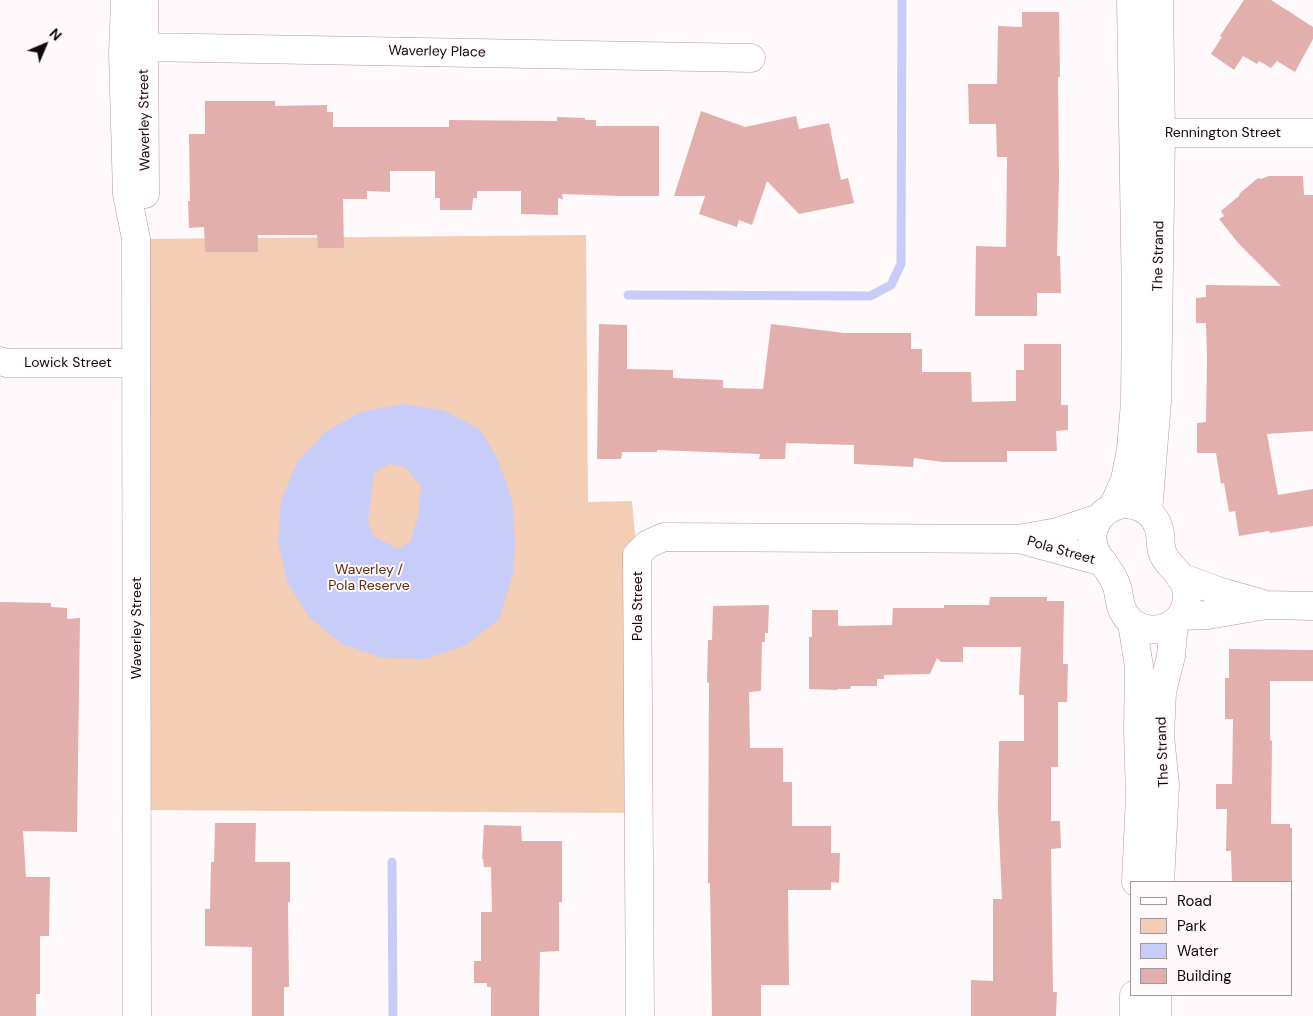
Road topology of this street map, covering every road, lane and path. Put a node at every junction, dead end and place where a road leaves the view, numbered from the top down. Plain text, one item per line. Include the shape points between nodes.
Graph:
1 (125, 0) edge
2 (144, 0) edge
3 (1131, 0) edge
4 (1159, 0) edge
5 (134, 46) junction
6 (751, 58) dead end
7 (1134, 133) junction
8 (1313, 133) edge
9 (1161, 134) junction
10 (0, 361) edge
11 (136, 363) junction
12 (1106, 512) junction
13 (1148, 512) junction
14 (1019, 539) junction
15 (1103, 562) junction
16 (1180, 577) junction
17 (1266, 605) junction
18 (1313, 606) edge
19 (1178, 619) junction
20 (1132, 623) junction
21 (1136, 881) edge
22 (1160, 881) edge
23 (1134, 996) edge
24 (1157, 996) edge
25 (137, 1016) edge
26 (640, 1016) edge
27 (1134, 1016) edge
28 (1157, 1016) edge

1 - 5 street, Waverley Street
2 - 5 street, Waverley Street
3 - 7 street, The Strand
4 - 9 street, The Strand
5 - 6 street, Waverley Place
5 - 11 street, Waverley Street via 127,194 136,240
7 - 9 street, Rennington Street
7 - 12 street, The Strand via 1135,403 1125,480
8 - 9 street, Rennington Street
9 - 13 street, The Strand via 1157,402
10 - 11 street, Lowick Street
11 - 25 street, Waverley Street
12 - 13 street, Pola Street via 1122,504 1136,505
12 - 14 street, Pola Street via 1057,532
12 - 15 street, The Strand via 1093,530 1093,544
13 - 16 street via 1159,529 1161,550
14 - 15 street, Pola Street
14 - 26 street, Pola Street via 664,537 648,544 637,555
15 - 20 street, The Strand via 1116,583 1120,606
16 - 17 street
16 - 19 street, The Strand via 1187,596
17 - 18 street
17 - 19 street
19 - 20 street via 1164,628 1151,630
19 - 22 street, The Strand via 1162,692 1160,736 1165,785
20 - 21 street, The Strand via 1139,666 1140,796
23 - 27 street
24 - 28 street

